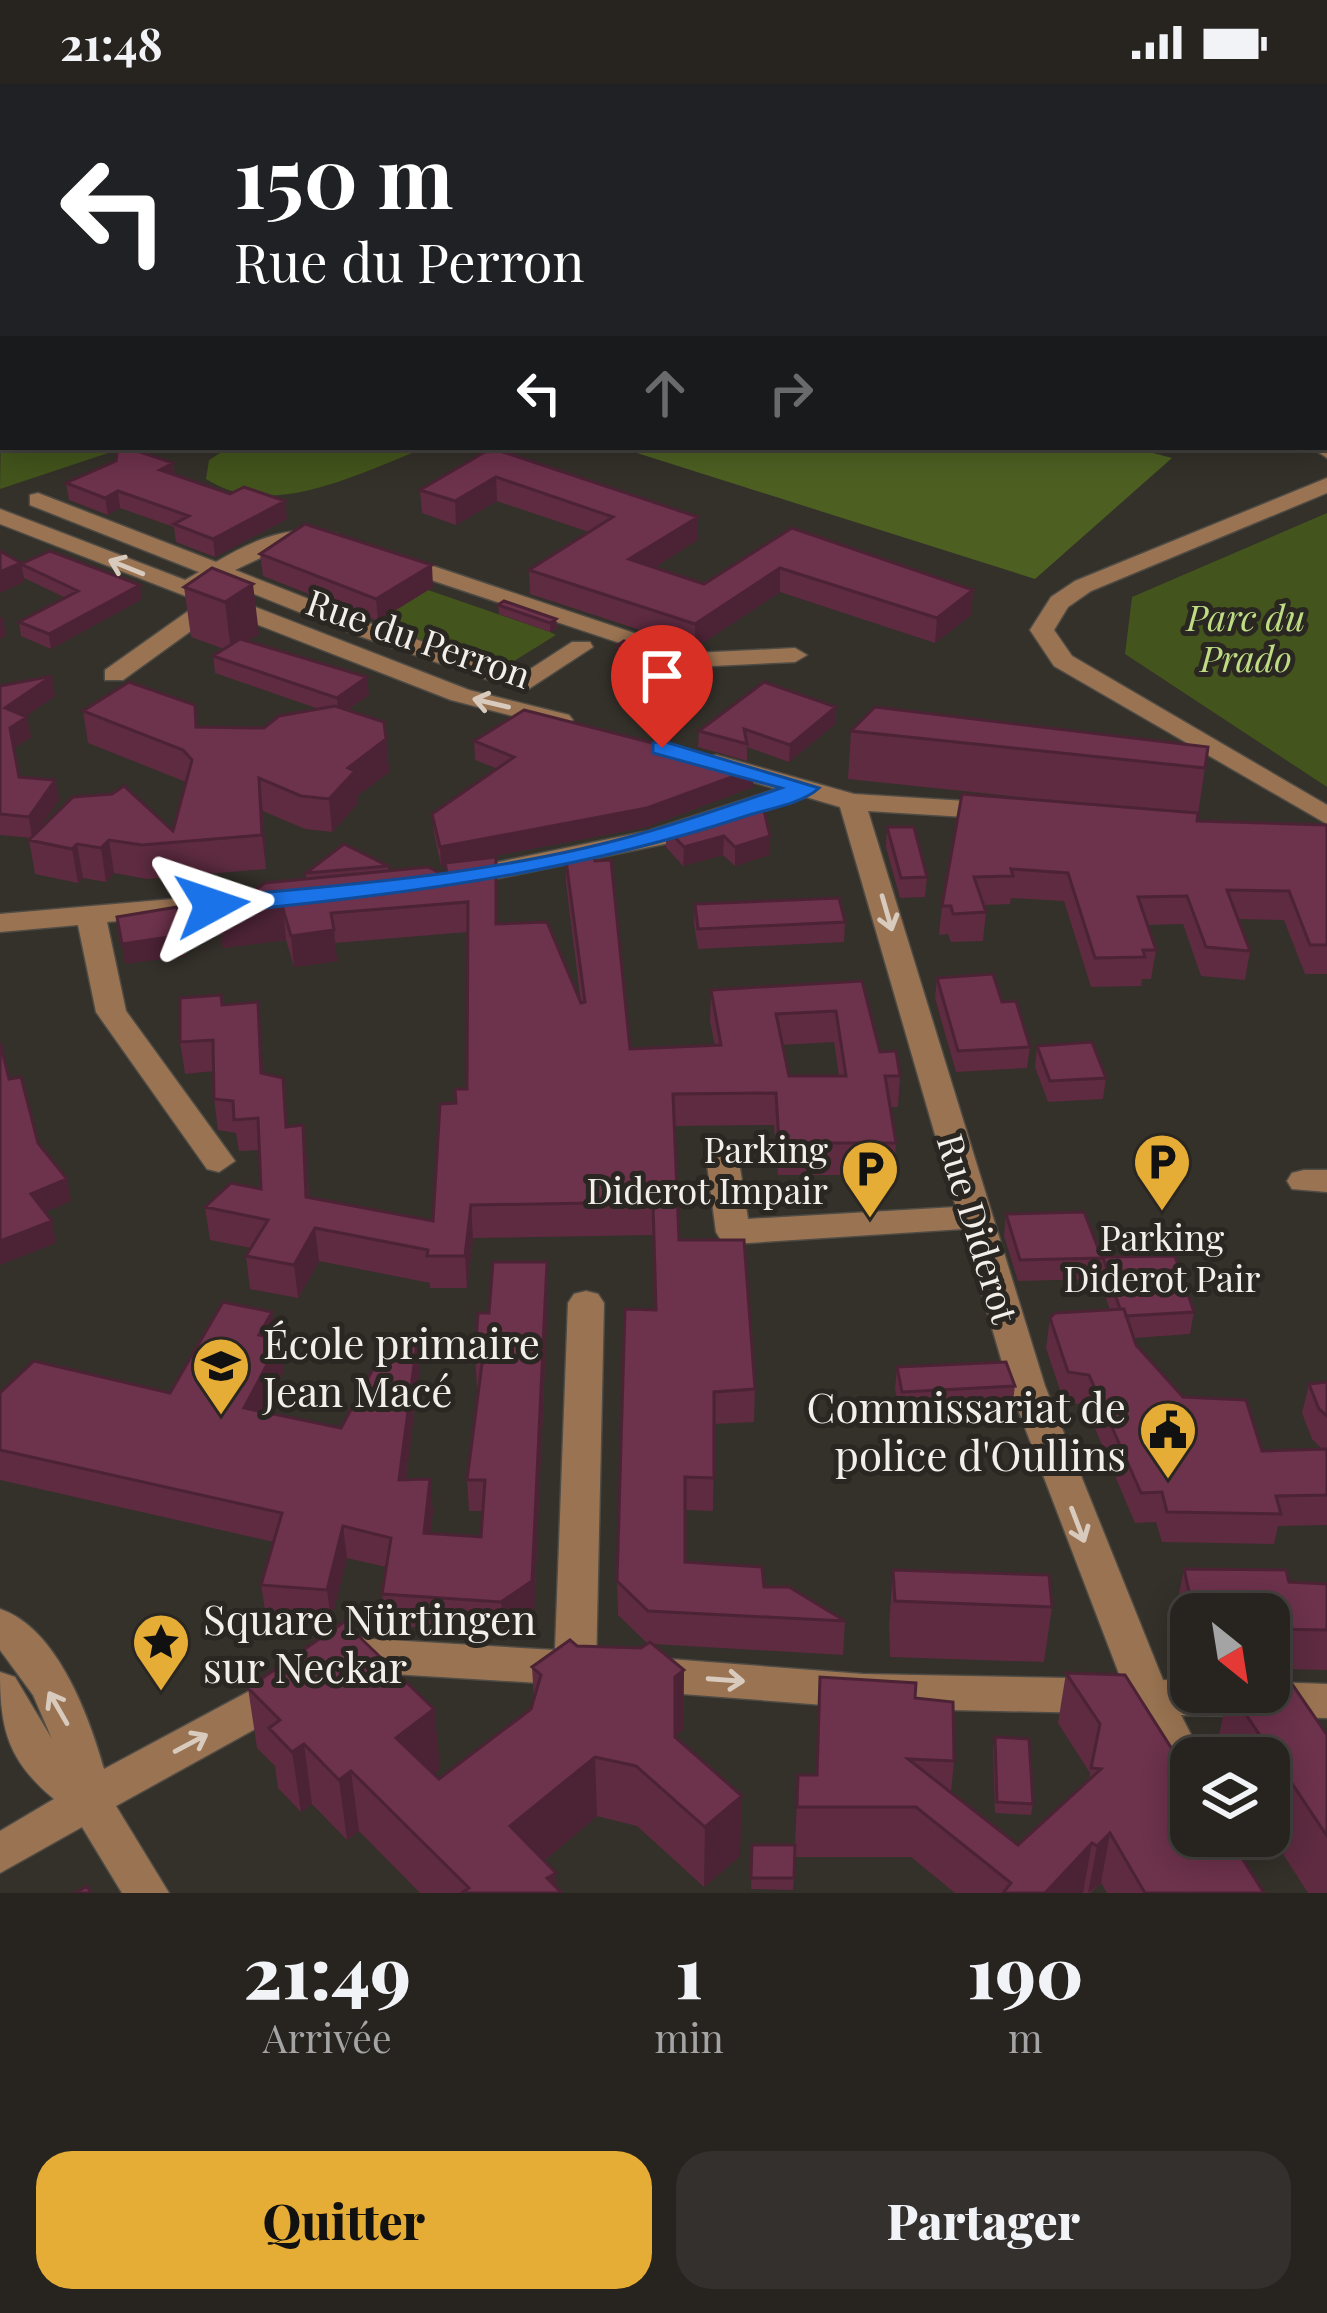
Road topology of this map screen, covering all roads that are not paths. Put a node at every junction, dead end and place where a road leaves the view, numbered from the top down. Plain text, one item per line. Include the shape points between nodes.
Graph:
1 (74, 484) edge
2 (1327, 485) edge
3 (38, 500) junction
4 (1, 516) edge
5 (219, 572) junction
6 (182, 590) junction
7 (215, 603) junction
8 (590, 639) junction
9 (794, 656) dead end
10 (115, 675) dead end
11 (580, 726) edge
12 (682, 754) edge
13 (807, 788) junction
14 (851, 802) junction
15 (1027, 814) edge
16 (1315, 833) edge
17 (425, 884) edge
18 (298, 897) edge
19 (91, 916) junction
20 (0, 923) edge
21 (721, 1149) dead end
22 (219, 1161) dead end
23 (972, 1216) junction
24 (586, 1303) dead end
25 (0, 1625) edge
26 (575, 1668) junction
27 (0, 1689) edge
28 (1150, 1698) junction
29 (1327, 1701) edge
30 (1170, 1737) edge
31 (90, 1802) junction
32 (0, 1853) edge
33 (147, 1893) edge

1 - 3 street
2 - 16 street via 1083,586 1059,602 1042,629 1064,661 1299,800
3 - 4 street
3 - 5 street
6 -> 4 street, Rue du Perron
5 - 6 street
5 - 8 street via 291,533 362,549
5 - 8 street via 524,684
6 - 7 street, Rue du Perron
7 - 10 street
11 -> 7 street, Rue du Perron via 460,695
8 - 9 street via 692,660
12 - 13 street
13 - 14 street
13 - 17 street via 654,838
14 - 15 street
14 -> 23 street, Rue Diderot
18 - 19 street
19 - 20 street
19 - 22 street via 111,1012
21 - 23 street via 733,1232
23 -> 28 street, Rue Diderot via 1043,1430
24 - 26 street
31 -> 25 street via 82,1750 20,1642
26 -> 28 street via 863,1691
31 -> 26 street via 356,1655
27 - 31 street via 46,1767
28 - 29 street
28 - 30 street, Rue Diderot
31 - 32 street
31 - 33 street

